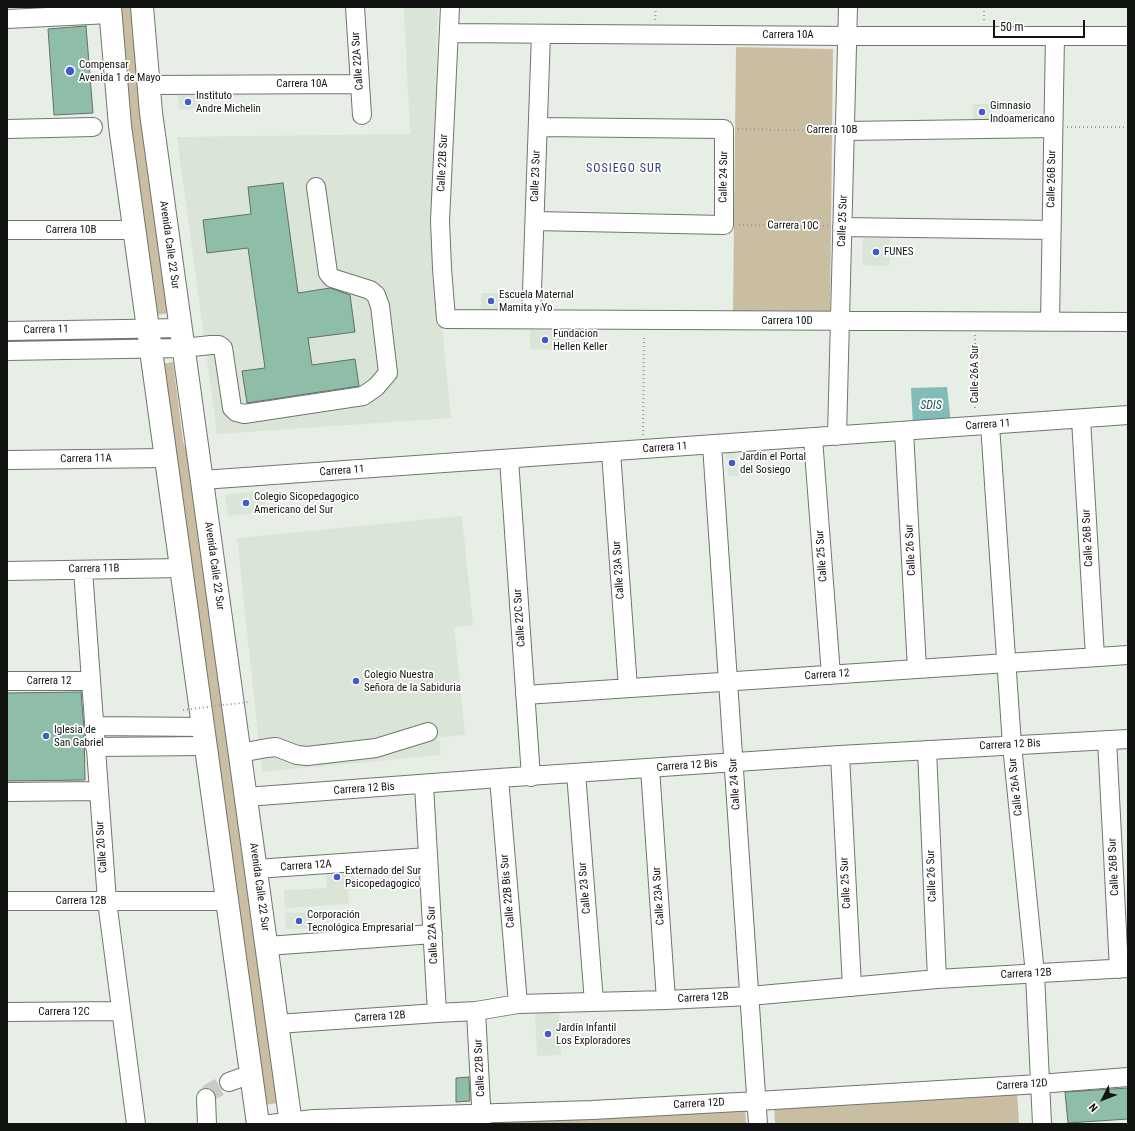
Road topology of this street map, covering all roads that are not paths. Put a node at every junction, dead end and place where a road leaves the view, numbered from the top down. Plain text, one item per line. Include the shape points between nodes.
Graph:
1 (142, 7) edge
2 (355, 7) edge
3 (450, 7) edge
4 (848, 7) edge
5 (110, 10) edge
6 (7, 19) edge
7 (449, 33) junction
8 (541, 34) junction
9 (848, 36) junction
10 (1055, 36) junction
11 (1128, 36) edge
12 (360, 84) junction
13 (148, 85) junction
14 (362, 115) dead end
15 (93, 127) dead end
16 (538, 127) junction
17 (1053, 128) junction
18 (7, 129) edge
19 (845, 131) junction
20 (316, 187) dead end
21 (535, 221) junction
22 (842, 227) junction
23 (7, 230) edge
24 (134, 230) junction
25 (1051, 230) junction
26 (446, 319) joint
27 (531, 319) junction
28 (840, 321) junction
29 (1050, 322) junction
30 (1128, 322) edge
31 (7, 331) edge
32 (182, 338) junction
33 (150, 339) junction
34 (7, 351) edge
35 (1128, 415) edge
36 (1081, 419) junction
37 (983, 426) junction
38 (904, 431) junction
39 (837, 436) junction
40 (813, 438) junction
41 (712, 445) junction
42 (611, 452) junction
43 (166, 458) junction
44 (509, 459) junction
45 (7, 460) edge
46 (202, 480) junction
47 (181, 568) junction
48 (83, 570) junction
49 (7, 571) edge
50 (1128, 655) edge
51 (1095, 657) junction
52 (1006, 663) junction
53 (918, 669) junction
54 (830, 675) junction
55 (7, 681) edge
56 (90, 682) junction
57 (728, 682) junction
58 (628, 688) junction
59 (525, 695) junction
60 (94, 726) junction
61 (428, 732) dead end
62 (204, 736) junction
63 (1128, 739) edge
64 (1107, 740) junction
65 (1012, 745) junction
66 (95, 747) junction
67 (927, 750) junction
68 (240, 753) junction
69 (840, 755) junction
70 (734, 762) junction
71 (650, 768) junction
72 (576, 773) junction
73 (531, 777) junction
74 (499, 778) junction
75 (424, 785) junction
76 (98, 791) junction
77 (7, 792) edge
78 (246, 797) junction
79 (428, 857) junction
80 (256, 870) junction
81 (7, 901) edge
82 (107, 901) junction
83 (227, 901) junction
84 (433, 934) junction
85 (267, 946) junction
86 (1124, 968) edge
87 (1035, 974) junction
88 (937, 979) junction
89 (852, 987) junction
90 (750, 996) junction
91 (666, 1000) junction
92 (594, 1002) junction
93 (518, 1004) junction
94 (476, 1011) junction
95 (7, 1012) edge
96 (121, 1012) junction
97 (437, 1013) junction
98 (278, 1024) junction
99 (252, 1077) junction
100 (1128, 1077) edge
101 (229, 1082) tunnel mouth
102 (1039, 1084) junction
103 (206, 1098) dead end
104 (757, 1101) junction
105 (482, 1119) edge
106 (284, 1123) edge
107 (136, 1124) edge
108 (207, 1124) edge
109 (258, 1124) edge
110 (758, 1124) edge
111 (1042, 1124) edge

1 - 13 main road, Avenida Calle 22 Sur
2 - 12 street, Calle 22A Sur
3 - 7 street, Calle 22B Sur
4 - 9 street, Calle 25 Sur
5 - 6 street
5 - 24 main road via 117,99
7 - 8 street, Carrera 10A
7 - 26 street, Calle 22B Sur via 440,221
8 - 9 street, Carrera 10A
8 - 16 street, Calle 23 Sur
9 - 10 street, Carrera 10A
9 - 19 street, Calle 25 Sur
10 - 11 street, Carrera 10A
10 - 17 street, Calle 26B Sur
12 - 13 street, Carrera 10A
12 - 14 street, Calle 22A Sur
13 - 32 main road, Avenida Calle 22 Sur
15 - 18 street
16 - 21 street, Calle 23 Sur
16 - 21 street, Calle 24 Sur via 724,129 724,224
17 - 19 street, Carrera 10B
17 - 25 street, Calle 26B Sur
19 - 22 street, Calle 25 Sur
20 - 32 street, Carrera 11 via 328,273 332,278 370,290 376,295 380,306 388,373 376,387 363,396 244,414 236,412 232,408 223,348
21 - 27 street, Calle 23 Sur
22 - 25 street
22 - 28 street, Calle 25 Sur
23 - 24 street, Carrera 10B
24 - 33 main road
25 - 29 street, Calle 26B Sur
26 - 27 street, Carrera 10D
27 - 28 street, Carrera 10D
28 - 29 street, Carrera 10D
28 - 39 street, Calle 25 Sur
29 - 30 street, Carrera 10D
31 - 33 street, Carrera 11
32 - 33 street, Carrera 11
32 - 46 main road, Avenida Calle 22 Sur
33 - 34 street, Carrera 11
33 - 43 main road
35 - 36 street, Carrera 11
36 - 37 street, Carrera 11
36 - 51 street, Calle 26B Sur
37 - 38 street, Carrera 11
37 - 52 street, Calle 26A Sur
38 - 39 street, Carrera 11
38 - 53 street, Calle 26 Sur
39 - 40 street, Carrera 11
40 - 41 street, Carrera 11
40 - 54 street, Calle 25 Sur
41 - 42 street, Carrera 11
41 - 57 street, Calle 24 Sur
42 - 44 street, Carrera 11
42 - 58 street, Calle 23A Sur
43 - 45 street, Carrera 11A
43 - 47 main road
44 - 46 street, Carrera 11
44 - 59 street, Calle 22C Sur
46 - 68 main road, Avenida Calle 22 Sur
47 - 48 street, Carrera 11B
47 - 62 main road
48 - 49 street, Carrera 11B
48 - 56 street, Calle 20 Sur
50 - 51 street, Carrera 12
51 - 52 street, Carrera 12
52 - 53 street, Carrera 12
52 - 65 street, Calle 26A Sur
53 - 54 street, Carrera 12
54 - 57 street, Carrera 12
55 - 56 street, Carrera 12
56 - 60 street, Calle 20 Sur
57 - 58 street, Carrera 12
57 - 70 street, Calle 24 Sur
58 - 59 street, Carrera 12
59 - 73 street, Calle 22C Sur
60 - 62 street
60 - 66 street, Calle 20 Sur
61 - 68 street via 376,748 307,756 276,747
62 - 66 street
62 - 83 main road
63 - 64 street, Carrera 12 Bis
64 - 65 street, Carrera 12 Bis
64 - 86 street, Calle 26B Sur
65 - 67 street, Carrera 12 Bis
65 - 87 street, Calle 26A Sur
66 - 76 street, Calle 20 Sur
67 - 69 street, Carrera 12 Bis
67 - 88 street, Calle 26 Sur
68 - 78 main road, Avenida Calle 22 Sur
69 - 70 street, Carrera 12 Bis
69 - 89 street, Calle 25 Sur
70 - 71 street, Carrera 12 Bis
70 - 90 street, Calle 24 Sur
71 - 72 street, Carrera 12 Bis
71 - 91 street, Calle 23A Sur
72 - 73 street, Carrera 12 Bis
72 - 92 street, Calle 23 Sur
73 - 74 street, Carrera 12 Bis
74 - 75 street, Carrera 12 Bis
74 - 93 street, Calle 22B Bis Sur
75 - 78 street, Carrera 12 Bis
75 - 79 street, Calle 22A Sur
76 - 77 street
76 - 82 street, Calle 20 Sur
78 - 80 main road, Avenida Calle 22 Sur
79 - 80 street, Carrera 12A
79 - 84 street, Calle 22A Sur
80 - 85 main road, Avenida Calle 22 Sur
81 - 82 street, Carrera 12B
82 - 83 street, Carrera 12B
82 - 96 street, Calle 20 Sur
83 - 99 main road
84 - 85 street
84 - 97 street, Calle 22A Sur
85 - 98 main road, Avenida Calle 22 Sur
86 - 87 street, Carrera 12B
87 - 88 street, Carrera 12B
87 - 102 street, Calle 26A Sur
88 - 89 street, Carrera 12B
89 - 90 street, Carrera 12B
90 - 91 street, Carrera 12B
90 - 104 street, Calle 24 Sur
91 - 92 street, Carrera 12B
92 - 93 street, Carrera 12B
93 - 94 street, Carrera 12B
94 - 97 street, Carrera 12B
94 - 105 street, Calle 22B Sur
95 - 96 street, Carrera 12C
96 - 107 street, Calle 20 Sur
97 - 98 street, Carrera 12B
98 - 106 main road, Avenida Calle 22 Sur
99 - 101 street
99 - 109 main road
100 - 102 street, Carrera 12D
102 - 104 street, Carrera 12D
102 - 111 street, Calle 26A Sur
103 - 108 street
104 - 105 street, Carrera 12D
104 - 110 street, Calle 24 Sur
105 - 106 street, Carrera 12D via 314,1119

